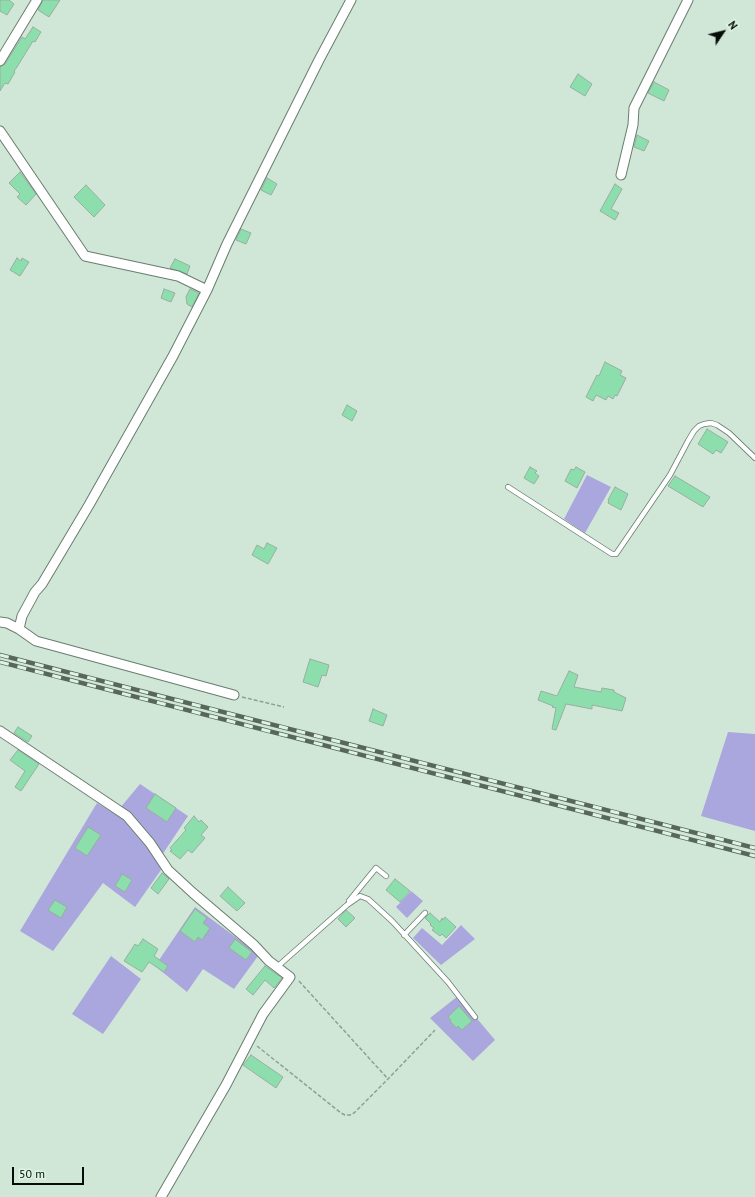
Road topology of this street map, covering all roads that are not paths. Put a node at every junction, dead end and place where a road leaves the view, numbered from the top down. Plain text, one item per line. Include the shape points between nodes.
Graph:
1 (37, 0) edge
2 (351, 0) edge
3 (688, 0) edge
4 (0, 61) edge
5 (0, 131) edge
6 (621, 175) dead end
7 (207, 290) junction
8 (755, 458) edge
9 (508, 486) dead end
10 (0, 622) edge
11 (19, 629) junction
12 (234, 695) road end
13 (0, 731) edge
14 (386, 876) dead end
15 (347, 904) junction
16 (425, 913) dead end
17 (404, 935) junction
18 (277, 967) junction
19 (475, 1017) dead end
20 (161, 1197) edge

1 - 4 street
2 - 7 street via 230,237
3 - 6 street via 634,108 633,125
5 - 7 street via 85,256 178,276
7 - 11 street via 89,505 35,592 22,616
8 - 9 lane via 717,425 711,423 699,426 670,475 616,554 612,554
10 - 11 street
11 - 12 street via 36,641
13 - 18 street via 127,816 168,870
14 - 15 lane via 376,868
15 - 17 lane via 360,896 368,899
15 - 18 lane
16 - 17 lane
17 - 19 lane via 448,982
18 - 20 street via 290,977 263,1014 226,1085

